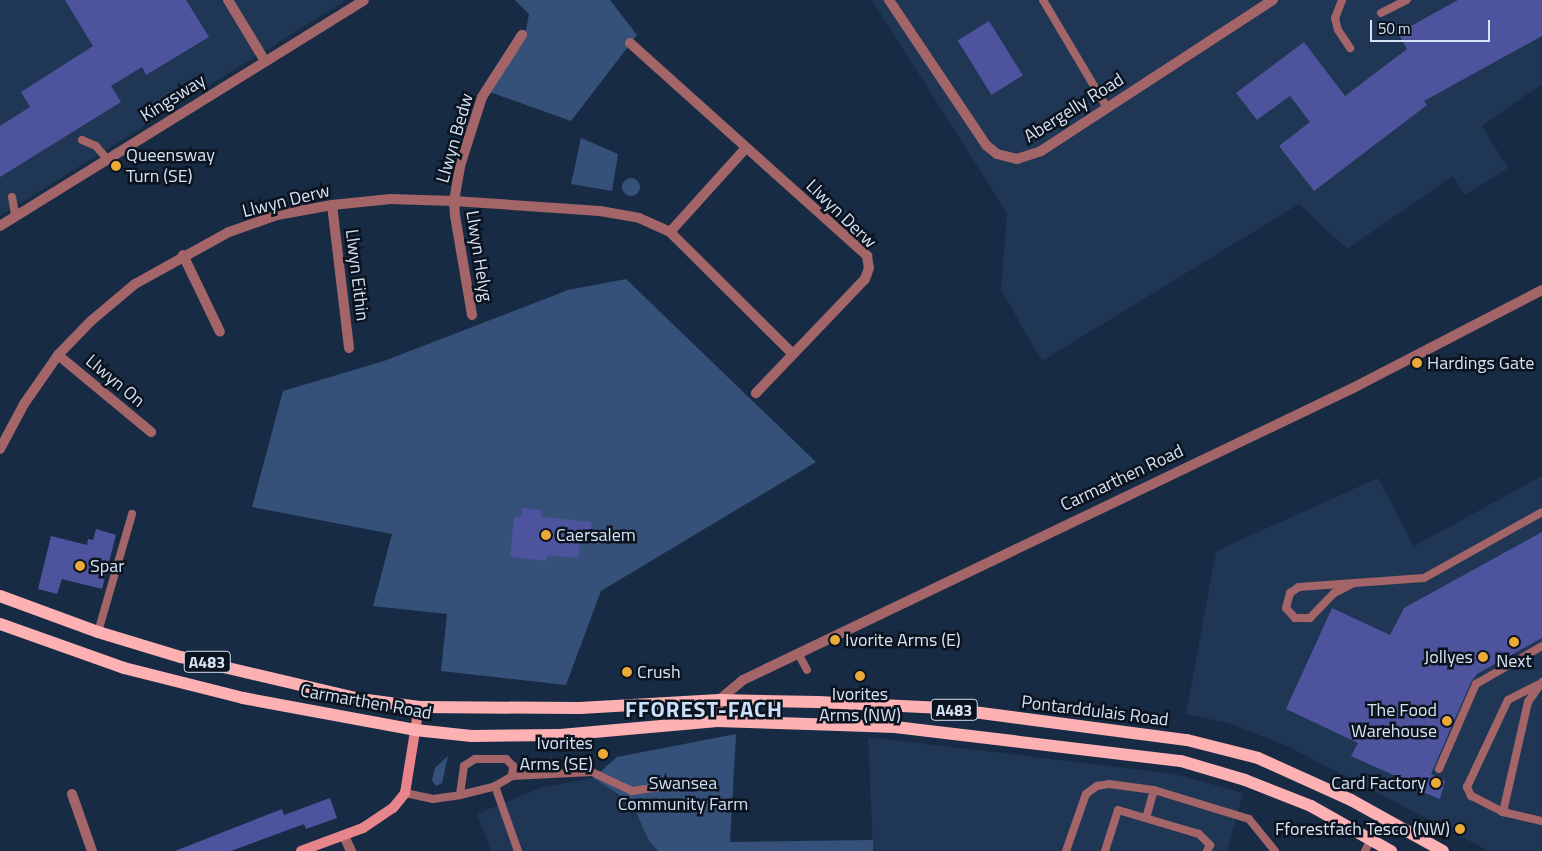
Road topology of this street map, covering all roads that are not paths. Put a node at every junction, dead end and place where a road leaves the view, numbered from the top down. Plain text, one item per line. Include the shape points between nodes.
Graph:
1 (228, 0) edge
2 (364, 0) edge
3 (889, 0) edge
4 (1043, 0) edge
5 (1273, 0) edge
6 (1342, 0) edge
7 (1407, 0) edge
8 (1381, 13) dead end
9 (522, 35) dead end
10 (630, 43) dead end
11 (1350, 48) dead end
12 (266, 61) junction
13 (1107, 108) junction
14 (82, 140) dead end
15 (746, 148) junction
16 (106, 158) junction
17 (12, 197) dead end
18 (454, 201) junction
19 (332, 205) junction
20 (15, 214) junction
21 (0, 226) edge
22 (670, 232) junction
23 (183, 255) junction
24 (1542, 290) edge
25 (472, 315) dead end
26 (220, 332) dead end
27 (349, 348) dead end
28 (794, 354) junction
29 (58, 355) junction
30 (756, 392) dead end
31 (151, 432) dead end
32 (0, 449) edge
33 (1542, 512) edge
34 (132, 514) dead end
35 (1352, 584) junction
36 (0, 596) edge
37 (0, 624) edge
38 (98, 632) junction
39 (1542, 646) edge
40 (798, 653) junction
41 (807, 670) dead end
42 (1540, 684) edge
43 (718, 700) junction
44 (419, 707) junction
45 (717, 721) junction
46 (415, 730) junction
47 (1439, 769) dead end
48 (512, 776) junction
49 (495, 786) junction
50 (662, 787) dead end
51 (1154, 790) junction
52 (405, 793) junction
53 (72, 794) dead end
54 (460, 795) junction
55 (1503, 812) junction
56 (1146, 818) junction
57 (1542, 821) edge
58 (344, 836) junction
59 (1371, 839) junction
60 (92, 851) edge
61 (301, 851) edge
62 (351, 851) edge
63 (518, 851) edge
64 (1066, 851) edge
65 (1105, 851) edge
66 (1207, 851) edge
67 (1274, 851) edge
68 (1365, 851) edge
69 (1391, 851) edge
70 (1443, 851) edge

1 - 12 street
2 - 12 street, Kingsway
3 - 13 street, Abergelly Road via 975,131 997,154 1017,159 1029,156
4 - 13 lane
5 - 13 street, Abergelly Road
6 - 11 lane via 1335,18 1338,30
7 - 8 lane
9 - 18 street, Llwyn Bedw via 482,97 460,166
10 - 15 street, Llwyn Derw
12 - 16 street, Kingsway
14 - 16 lane via 96,146
15 - 22 street
15 - 28 street, Llwyn Derw via 867,256 869,268 865,279
16 - 20 street, Kingsway
17 - 20 lane
18 - 19 street, Llwyn Derw via 391,199
18 - 22 street, Llwyn Derw via 623,214 659,225
18 - 25 street, Llwyn Helyg
19 - 23 street, Llwyn Derw via 277,215 229,232
19 - 27 street, Llwyn Eithin
20 - 21 street, Kingsway
22 - 28 street, Llwyn Derw
23 - 26 street
23 - 29 street, Llwyn Derw via 135,284 90,321
24 - 40 street, Carmarthen Road via 1353,388
28 - 30 street, Llwyn Derw
29 - 31 street, Llwyn On
29 - 32 street, Llwyn Derw via 24,404
33 - 35 lane via 1424,578
34 - 38 lane
35 - 35 lane via 1298,587 1290,593 1286,608 1295,618 1310,618 1334,593
36 - 38 main road, Carmarthen Road / A483
37 - 46 main road, Carmarthen Road / A483 via 124,668 243,698
38 - 44 main road, Carmarthen Road / A483 via 181,656 360,699
39 - 47 lane via 1476,684
40 - 41 lane
40 - 43 street, Carmarthen Road via 743,680
42 - 55 lane via 1528,702
42 - 55 lane via 1508,700 1467,787 1471,796
43 - 44 main road, Carmarthen Road / A483 via 580,708
43 - 45 street
43 - 70 main road, Pontarddulais Road / A483 via 943,708 1187,740 1258,758 1351,800
44 - 46 street
45 - 46 main road, Carmarthen Road / A483 via 560,735 472,736
45 - 59 main road, A483 via 895,727 1181,761 1245,780 1311,806
46 - 52 street
48 - 49 lane
48 - 50 lane via 592,772 632,790
48 - 54 lane via 513,766 506,759 475,759 464,766
49 - 54 lane
49 - 63 lane
51 - 56 lane
51 - 64 lane via 1109,784 1097,786 1086,794
51 - 67 lane via 1250,820
52 - 54 lane via 433,799
52 - 58 street via 378,820
53 - 60 street
55 - 57 lane
56 - 65 lane via 1118,810
56 - 66 lane via 1199,834 1210,844
58 - 61 street
58 - 62 street
59 - 68 lane
59 - 69 main road, A483

